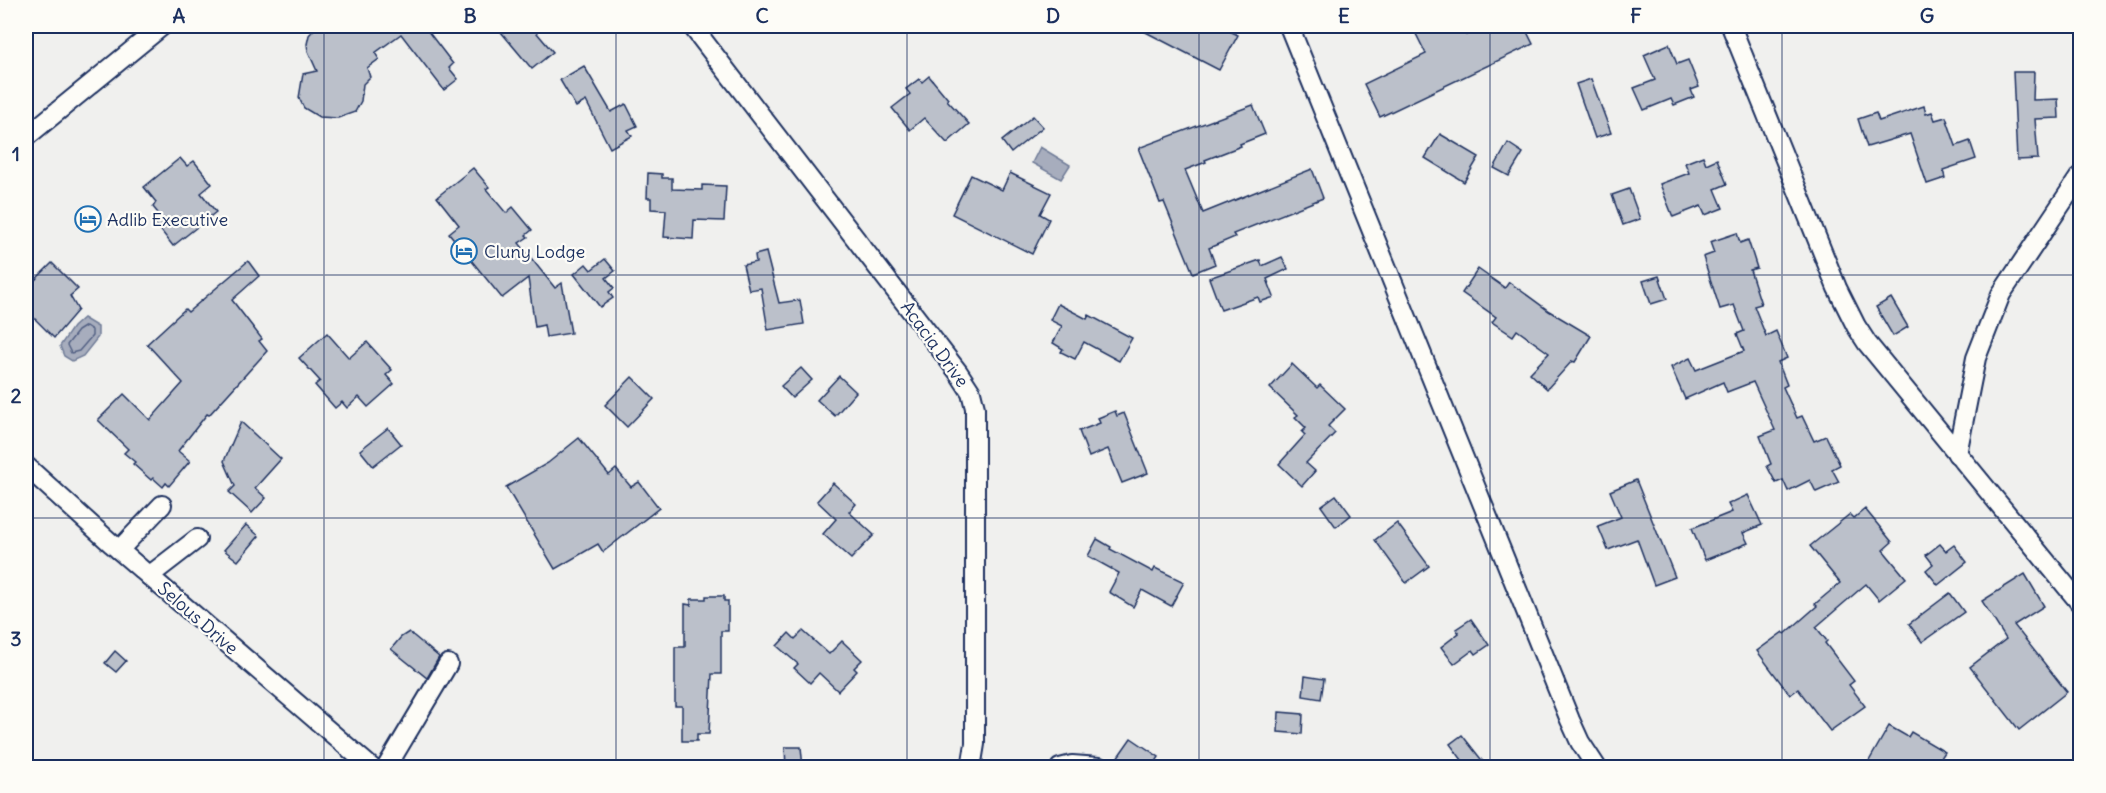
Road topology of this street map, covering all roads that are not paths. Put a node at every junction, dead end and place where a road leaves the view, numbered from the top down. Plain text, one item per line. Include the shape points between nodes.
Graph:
1 (162, 26) edge
2 (692, 26) edge
3 (1289, 26) edge
4 (1731, 26) edge
5 (26, 137) edge
6 (2080, 176) edge
7 (1957, 454) junction
8 (26, 466) edge
9 (162, 505) dead end
10 (197, 539) dead end
11 (119, 550) junction
12 (149, 576) junction
13 (2080, 603) edge
14 (448, 664) dead end
15 (1099, 767) edge
16 (372, 768) edge
17 (386, 768) edge
18 (972, 768) edge
19 (1060, 768) edge
20 (1597, 768) edge

1 - 5 street
2 - 18 street, Acacia Drive via 951,362 970,392 975,408
3 - 20 street via 1570,720
4 - 7 street via 1856,326
6 - 7 street via 2001,294 1976,358
7 - 13 street
8 - 11 street, Selous Drive
9 - 11 street
10 - 12 street
11 - 12 street, Selous Drive
12 - 16 street, Selous Drive
14 - 17 street
15 - 19 street

